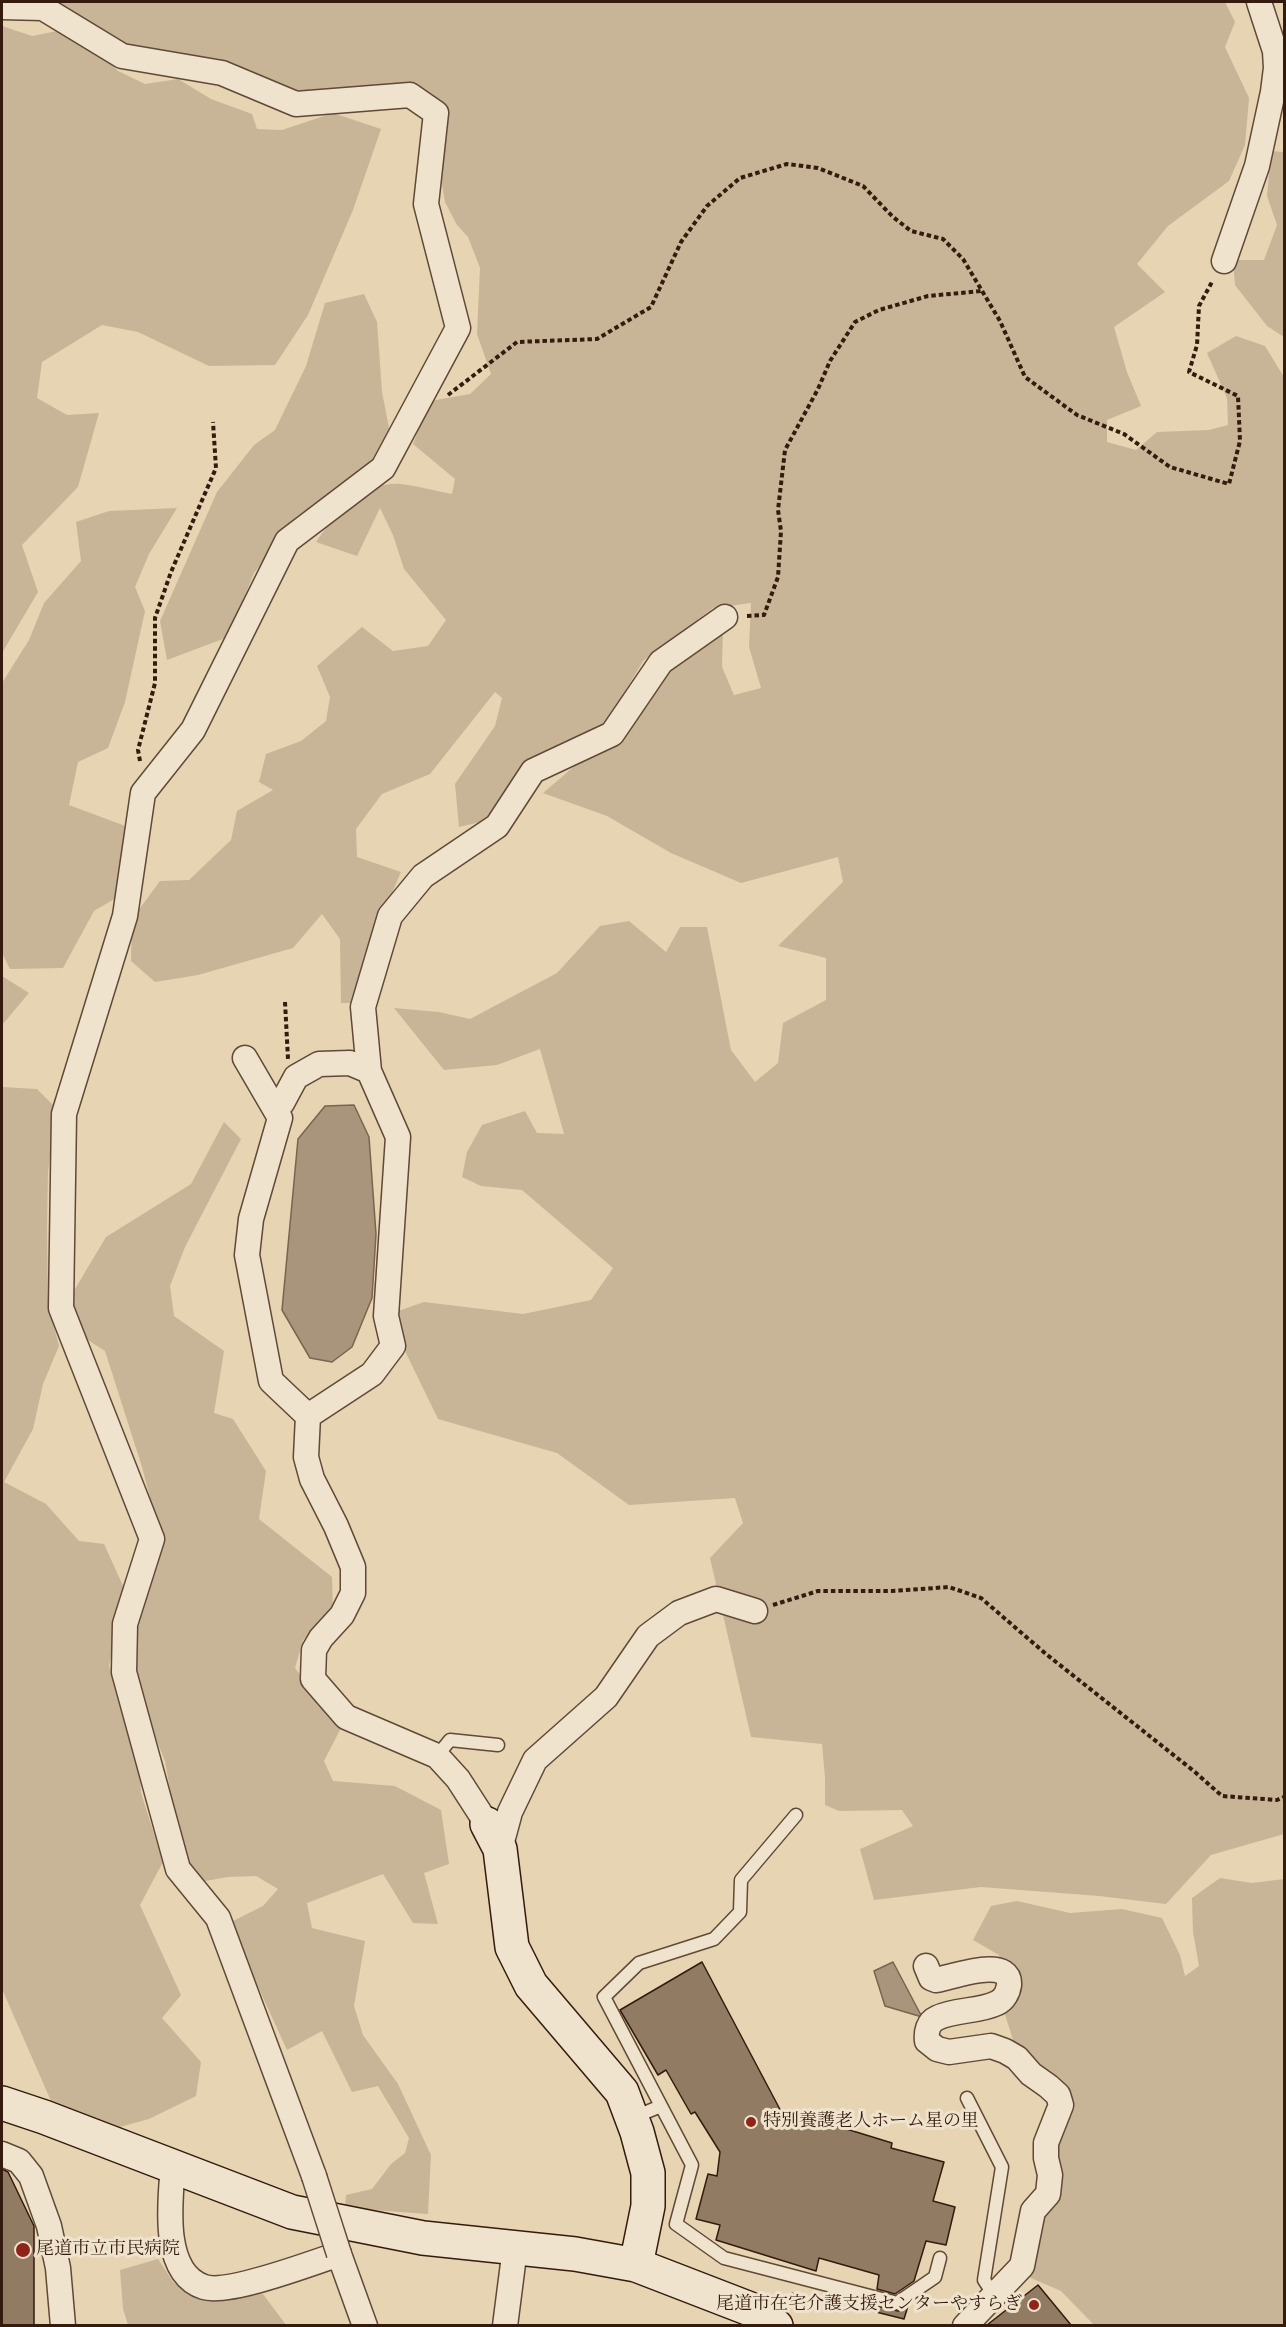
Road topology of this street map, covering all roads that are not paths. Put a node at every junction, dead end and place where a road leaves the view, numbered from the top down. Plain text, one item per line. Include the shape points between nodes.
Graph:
1 (1259, 2) edge
2 (2, 7) edge
3 (1224, 261) road end
4 (725, 617) road end
5 (245, 1058) dead end
6 (369, 1071) junction
7 (275, 1108) junction
8 (308, 1416) junction
9 (755, 1611) road end
10 (498, 1745) dead end
11 (437, 1756) junction
12 (796, 1815) dead end
13 (493, 1837) junction
14 (926, 1966) dead end
15 (967, 2098) dead end
16 (2, 2103) edge
17 (662, 2106) junction
18 (632, 2118) junction
19 (2, 2154) edge
20 (172, 2166) junction
21 (515, 2247) junction
22 (339, 2254) junction
23 (940, 2258) dead end
24 (636, 2265) junction
25 (994, 2295) junction
26 (63, 2325) edge
27 (365, 2325) edge
28 (505, 2325) edge
29 (776, 2325) edge
30 (965, 2325) edge

1 - 3 street via 1275,51 1274,80 1257,166
2 - 22 street, bridge via 44,8 122,56 222,73 296,104 410,95 436,113 426,204 459,328 383,468 287,541 193,730 143,794 125,916 64,1114 60,1308 152,1539 125,1624 124,1672 178,1869 218,1918
4 - 6 street via 661,662 612,734 533,771 497,826 423,876 390,915 363,1007
5 - 7 street
6 - 7 street via 350,1063 319,1064 296,1077
6 - 8 street via 398,1137 386,1316 393,1346 372,1374
7 - 8 street via 280,1118 251,1219 247,1255 271,1381
8 - 11 street via 306,1457 312,1479 353,1567 353,1593 342,1615 314,1650 314,1679 346,1717
9 - 13 street via 716,1599 679,1613 648,1636 606,1696 535,1760
10 - 11 lane via 450,1740
11 - 13 street via 458,1779
12 - 17 lane via 741,1880 740,1912 714,1939 639,1963 604,1997
13 - 18 street via 512,1947 531,1985 622,2092
14 - 25 street via 936,1980 991,1968 1008,1975 1007,1994 998,2003 938,2018 929,2025 927,2042 949,2052 991,2046 1005,2051 1058,2095 1060,2105 1046,2143 1048,2194 1033,2211 1022,2266
15 - 25 lane via 1002,2167 984,2280
16 - 20 street
17 - 18 lane
17 - 23 lane via 692,2165 676,2224 724,2258 897,2303 935,2277
18 - 24 street via 648,2172 648,2206
19 - 26 street via 19,2162 31,2176 49,2226 58,2268
20 - 21 street via 292,2212 423,2238
20 - 22 street via 170,2229 177,2260 188,2278 205,2288 237,2286
21 - 24 street
21 - 28 street
22 - 27 street
24 - 29 street via 750,2309
25 - 30 street

